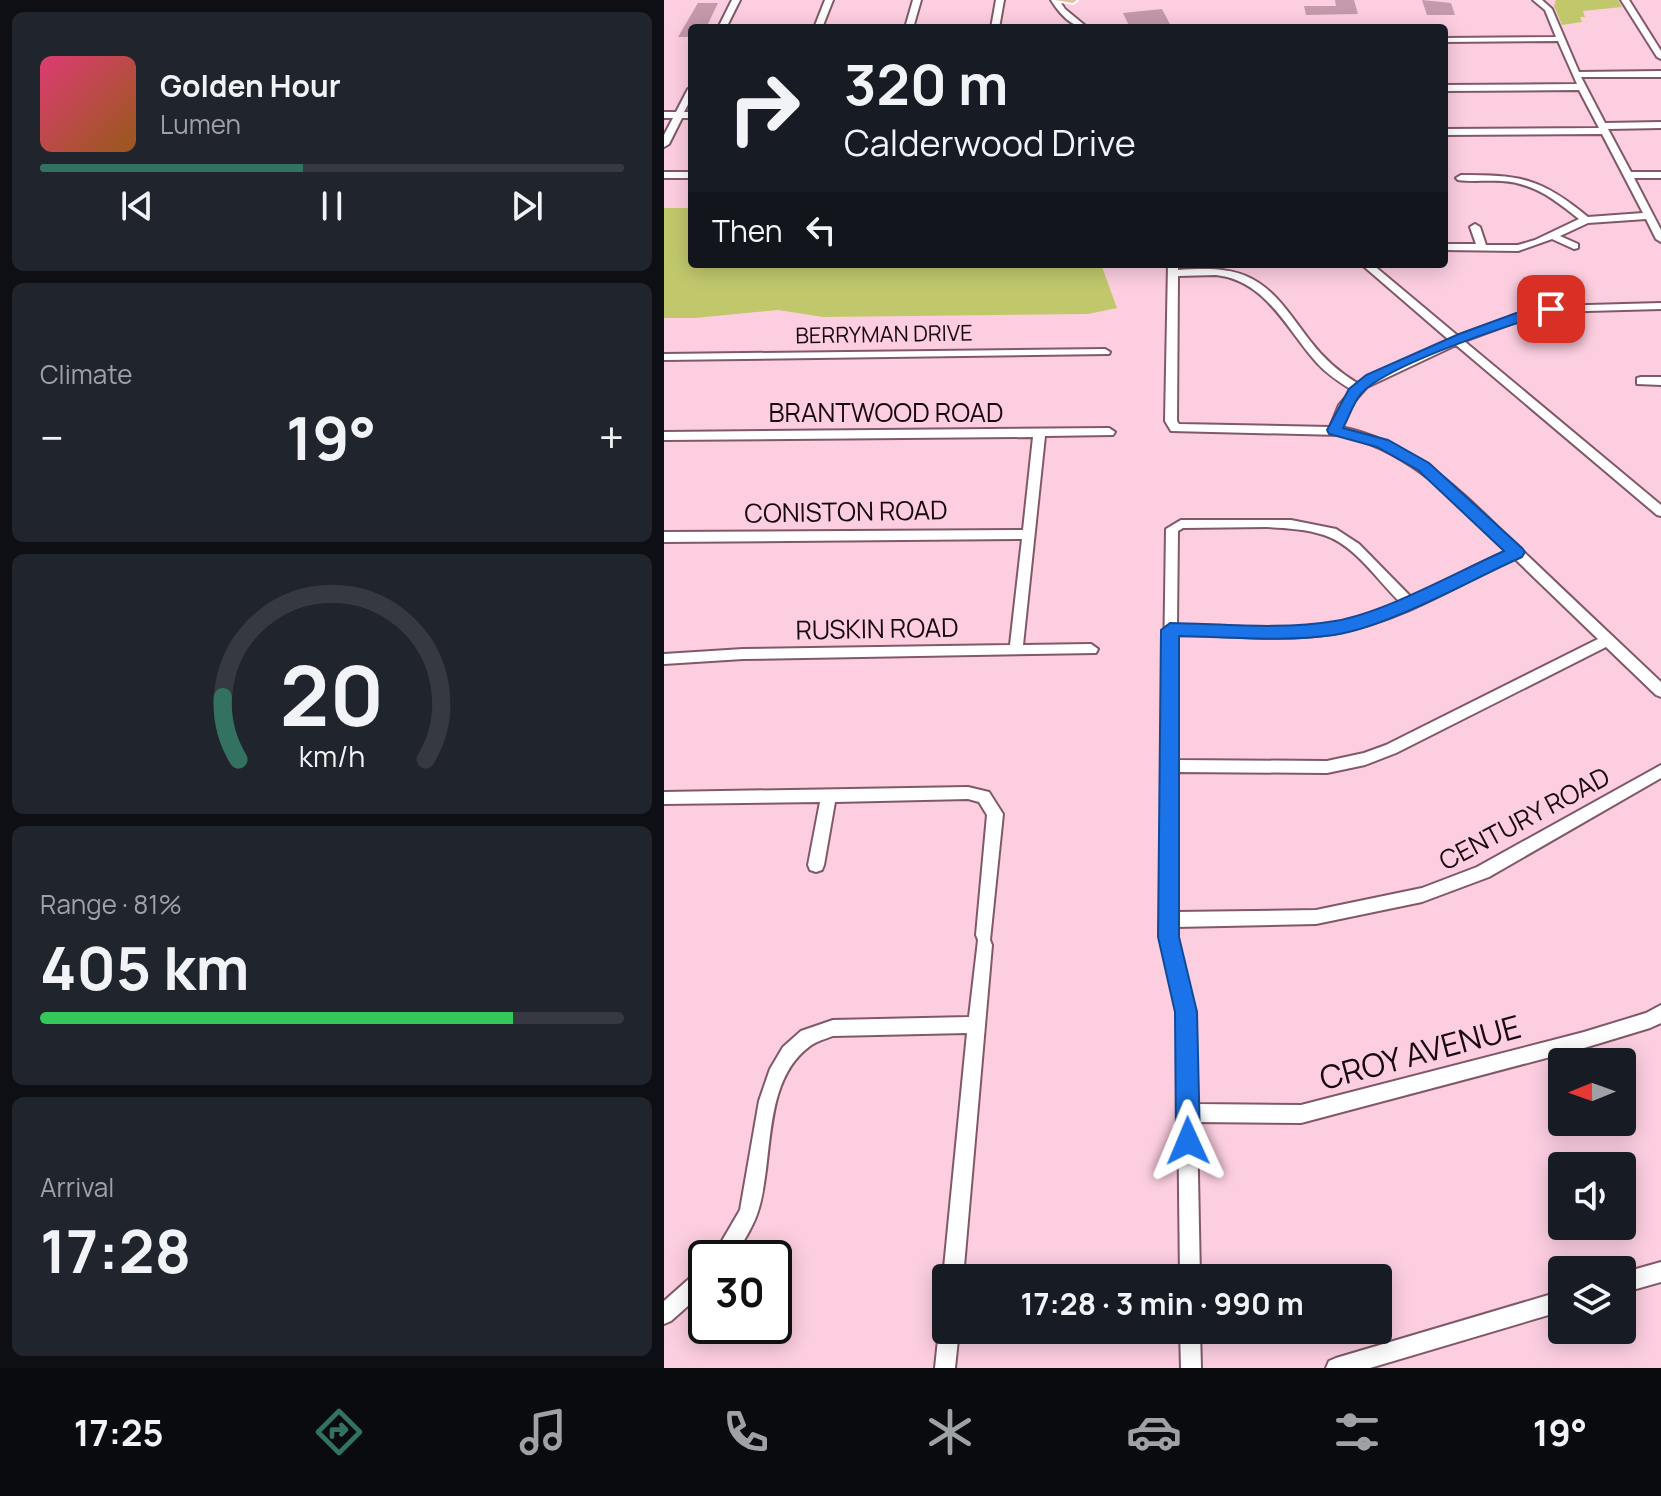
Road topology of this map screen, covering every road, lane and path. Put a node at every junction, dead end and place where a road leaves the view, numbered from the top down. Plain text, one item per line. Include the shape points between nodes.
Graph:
1 (736, 0) edge
2 (829, 0) edge
3 (917, 0) edge
4 (1000, 0) edge
5 (1057, 0) edge
6 (1074, 0) edge
7 (1537, 0) edge
8 (1625, 0) edge
9 (1549, 5) edge
10 (1071, 17) junction
11 (724, 24) edge
12 (820, 24) edge
13 (910, 24) edge
14 (996, 24) edge
15 (1079, 24) edge
16 (1560, 39) junction
17 (1448, 40) edge
18 (1661, 57) edge
19 (1661, 74) edge
20 (1576, 75) junction
21 (1582, 87) junction
22 (1448, 88) edge
23 (688, 97) edge
24 (664, 115) edge
25 (679, 115) junction
26 (688, 115) edge
27 (1661, 125) edge
28 (1604, 128) junction
29 (1448, 132) edge
30 (664, 144) edge
31 (664, 175) edge
32 (688, 175) edge
33 (1628, 175) junction
34 (1661, 175) edge
35 (1548, 176) dead end
36 (1461, 178) dead end
37 (1536, 183) junction
38 (1649, 216) junction
39 (1586, 220) junction
40 (1475, 227) dead end
41 (1553, 236) junction
42 (1661, 239) edge
43 (1574, 246) dead end
44 (1448, 247) edge
45 (1482, 249) junction
46 (1173, 268) edge
47 (1371, 268) edge
48 (1661, 306) edge
49 (1457, 341) junction
50 (1105, 352) dead end
51 (664, 357) edge
52 (1641, 381) dead end
53 (1661, 381) edge
54 (1357, 388) junction
55 (1334, 430) junction
56 (1109, 432) dead end
57 (1039, 434) junction
58 (664, 436) edge
59 (1661, 512) edge
60 (1028, 534) junction
61 (664, 537) edge
62 (1516, 552) junction
63 (1408, 602) junction
64 (1170, 630) junction
65 (1608, 640) junction
66 (1091, 649) dead end
67 (1016, 650) junction
68 (664, 659) edge
69 (1661, 691) edge
70 (1168, 766) junction
71 (1661, 771) edge
72 (829, 795) junction
73 (664, 798) edge
74 (816, 865) dead end
75 (1168, 920) junction
76 (1661, 1013) edge
77 (977, 1025) junction
78 (1188, 1113) junction
79 (732, 1240) edge
80 (954, 1264) edge
81 (1190, 1264) edge
82 (1661, 1272) edge
83 (1636, 1279) edge
84 (688, 1293) edge
85 (1548, 1305) edge
86 (664, 1314) edge
87 (948, 1344) edge
88 (1190, 1344) edge
89 (945, 1368) edge
90 (1191, 1368) edge
91 (1336, 1368) edge

1 - 11 street
2 - 12 street
3 - 13 street
4 - 14 street
5 - 6 main road
5 - 10 street
6 - 10 street
7 - 9 street
8 - 18 street
9 - 16 street
10 - 15 street
16 - 17 street
16 - 20 street
19 - 20 street
20 - 21 street
21 - 22 street
21 - 28 street
23 - 25 street
24 - 25 street
25 - 26 street
25 - 30 street
27 - 28 street
28 - 29 street
28 - 33 street
31 - 32 street
33 - 34 street
33 - 38 street
35 - 37 street
36 - 37 street
37 - 39 street
38 - 39 street
38 - 42 street
39 - 41 street
40 - 45 street
41 - 43 street
41 - 45 street via 1518,248
44 - 45 street
46 - 54 street via 1252,282 1319,362
46 - 55 street via 1171,421 1179,430
47 - 49 street
48 - 49 street via 1541,310
49 - 54 street
49 - 59 street
50 - 51 street, BERRYMAN DRIVE
52 - 53 street
54 - 55 street
55 - 62 street via 1374,440 1424,466
56 - 57 street, BRANTWOOD ROAD
57 - 58 street, BRANTWOOD ROAD
57 - 60 street
60 - 61 street, CONISTON ROAD
60 - 67 street
62 - 63 street
62 - 65 street
63 - 64 street via 1321,630
63 - 64 street via 1346,540 1324,529 1175,526
64 - 70 street
65 - 69 street
65 - 70 street via 1365,759 1327,767
66 - 67 street, RUSKIN ROAD
67 - 68 street, RUSKIN ROAD
70 - 75 street
71 - 75 street, CENTURY ROAD via 1483,872 1422,895 1316,917
72 - 73 street
72 - 74 street
72 - 77 street via 968,793 989,801 995,814
75 - 78 street via 1186,1012
76 - 78 street, CROY AVENUE via 1584,1040 1301,1114
77 - 79 street via 833,1028 815,1032 791,1049 775,1074 748,1212
77 - 80 street
78 - 81 street
82 - 83 street
84 - 86 street
85 - 91 street
87 - 89 street
88 - 90 street

